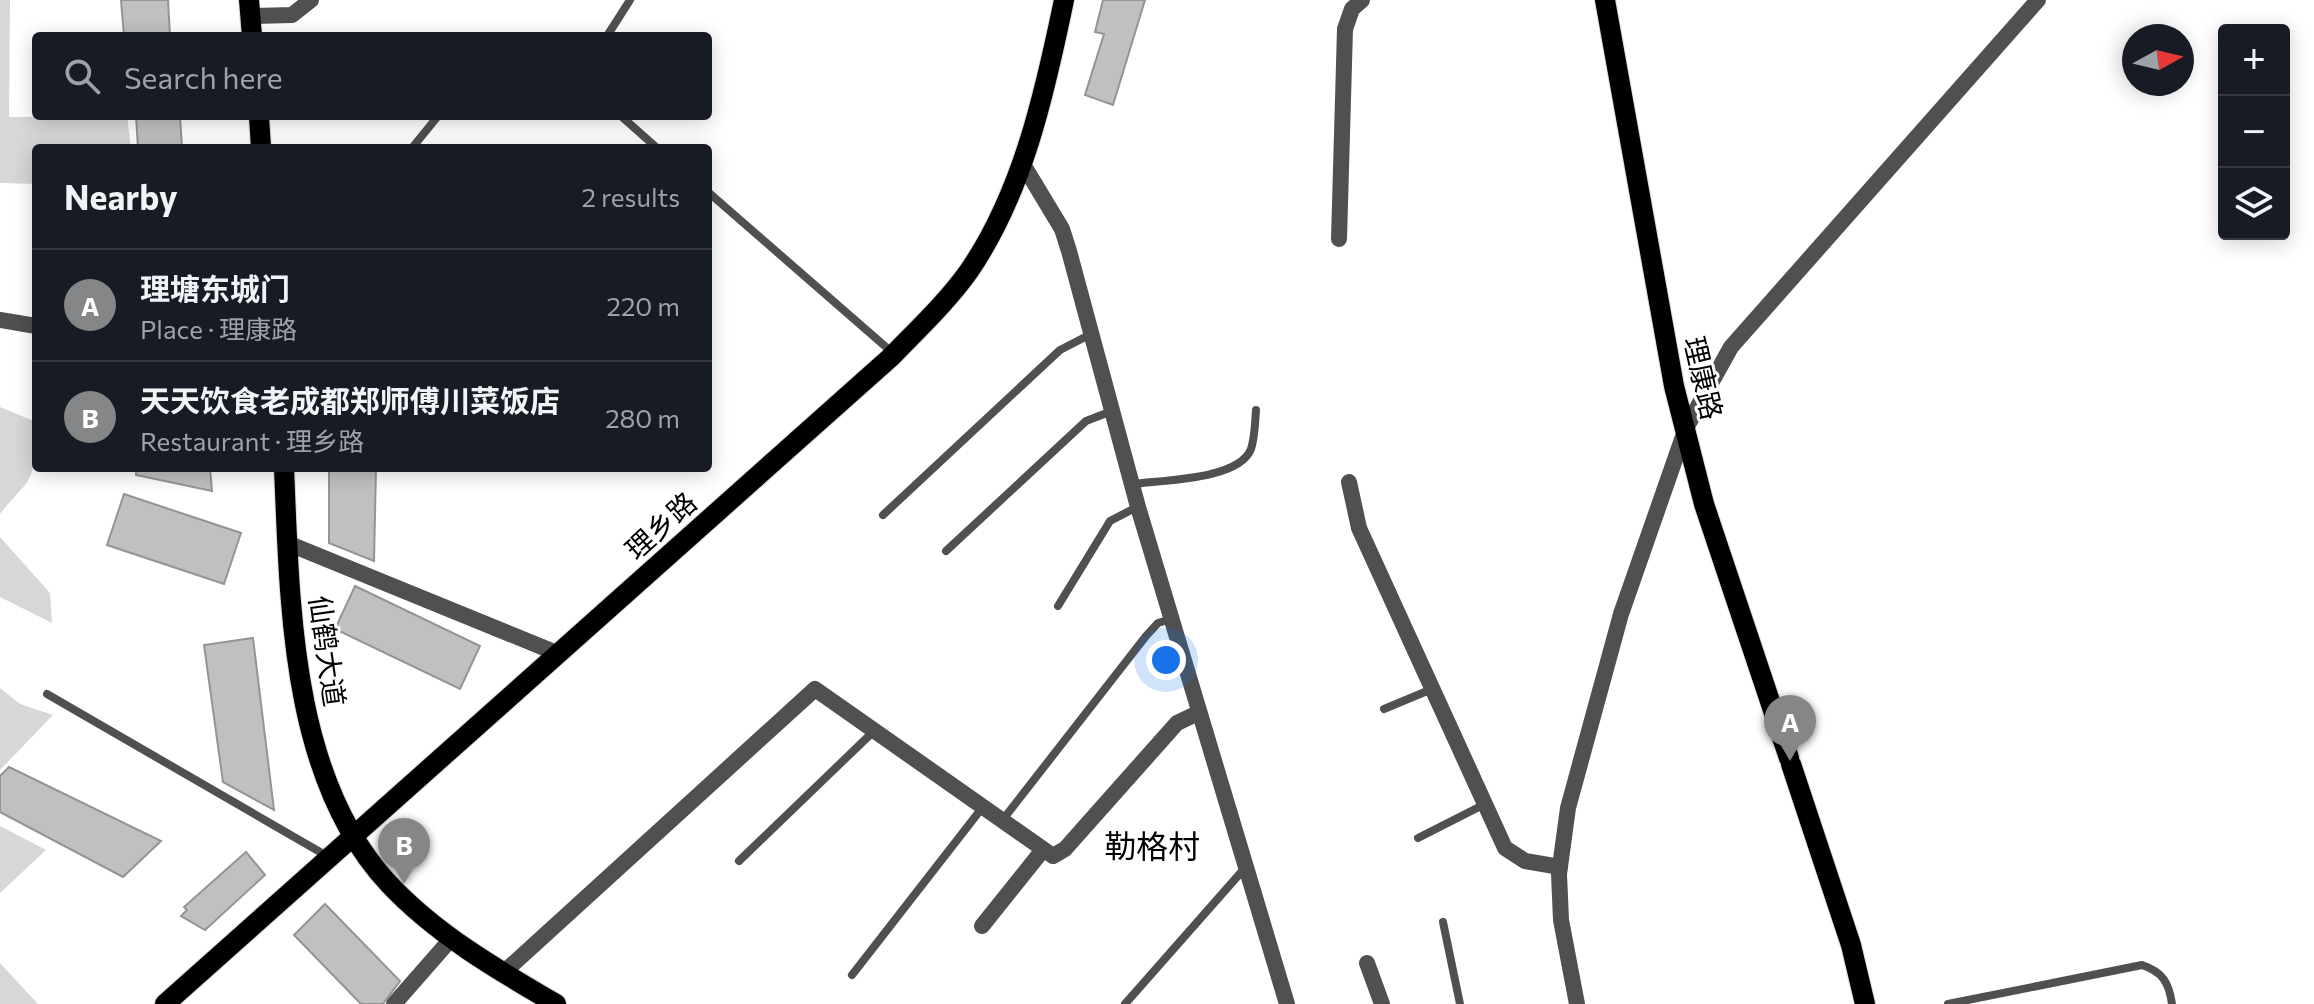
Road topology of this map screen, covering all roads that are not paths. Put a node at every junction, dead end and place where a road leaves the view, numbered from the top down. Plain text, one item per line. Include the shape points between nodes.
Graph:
1 (311, 0) edge
2 (630, 0) edge
3 (1064, 0) edge
4 (1362, 0) edge
5 (1605, 0) edge
6 (2038, 0) edge
7 (250, 17) edge
8 (610, 32) edge
9 (259, 120) edge
10 (435, 120) edge
11 (626, 120) edge
12 (261, 144) edge
13 (415, 144) edge
14 (652, 144) edge
15 (1021, 161) junction
16 (712, 195) edge
17 (1339, 239) dead end
18 (0, 320) edge
19 (32, 325) edge
20 (1092, 334) junction
21 (894, 354) junction
22 (1256, 410) dead end
23 (1112, 411) junction
24 (1686, 428) junction
25 (284, 472) edge
26 (1349, 482) dead end
27 (1132, 484) junction
28 (1138, 507) junction
29 (883, 515) dead end
30 (287, 543) junction
31 (946, 551) dead end
32 (1058, 606) dead end
33 (1171, 619) junction
34 (559, 654) junction
35 (1433, 688) junction
36 (47, 694) dead end
37 (1384, 709) dead end
38 (1198, 713) junction
39 (874, 731) junction
40 (1486, 804) junction
41 (982, 808) junction
42 (1001, 822) junction
43 (353, 834) junction
44 (1418, 838) dead end
45 (1042, 851) junction
46 (329, 857) junction
47 (739, 861) dead end
48 (1560, 867) junction
49 (1244, 869) junction
50 (1443, 922) dead end
51 (982, 926) dead end
52 (451, 939) junction
53 (1367, 963) dead end
54 (503, 973) junction
55 (852, 975) dead end
56 (165, 1004) edge
57 (394, 1004) edge
58 (556, 1004) edge
59 (1125, 1004) edge
60 (1287, 1004) edge
61 (1382, 1004) edge
62 (1460, 1004) edge
63 (1577, 1004) edge
64 (1865, 1004) edge
65 (1948, 1004) edge
66 (2172, 1004) edge

1 - 7 street via 292,15
2 - 8 lane
3 - 15 main road, 理乡路
4 - 17 street via 1352,9 1345,29
5 - 24 main road, 理康路 via 1665,343
6 - 24 street via 1731,347
9 - 12 main road
10 - 13 lane
11 - 14 lane
15 - 20 street via 1062,229
15 - 21 main road, 理乡路 via 968,272
16 - 21 lane
18 - 19 street
20 - 23 street
20 - 29 lane via 1060,350
21 - 34 main road, 理乡路
22 - 27 lane via 1251,450 1235,466
23 - 27 street
23 - 31 lane via 1086,421
24 - 48 street via 1594,708 1568,808
24 - 64 main road, 理康路 via 1704,504 1851,945
25 - 30 main road, 仙鹤大道
26 - 35 street via 1359,528
27 - 28 street
28 - 32 lane via 1110,521
28 - 33 street
30 - 34 street
30 - 43 main road, 仙鹤大道 via 298,669 315,749
33 - 38 street
33 - 42 lane via 1158,623 1146,636
34 - 43 main road, 理乡路
35 - 37 lane
35 - 40 street
36 - 46 lane
38 - 45 street via 1177,723 1061,852 1053,856
38 - 49 street
39 - 41 street
39 - 47 lane
39 - 54 street via 815,689
40 - 44 lane
40 - 48 street via 1512,855
41 - 42 street
41 - 55 lane
42 - 45 street
43 - 46 main road, 理乡路
43 - 52 main road, 仙鹤大道 via 388,882
45 - 51 street
46 - 56 main road, 理乡路
48 - 63 street via 1563,944
49 - 59 lane
49 - 60 street
50 - 62 lane
52 - 54 main road, 仙鹤大道
52 - 57 street
53 - 61 street
54 - 58 main road, 仙鹤大道
65 - 66 lane via 2142,965 2166,980

